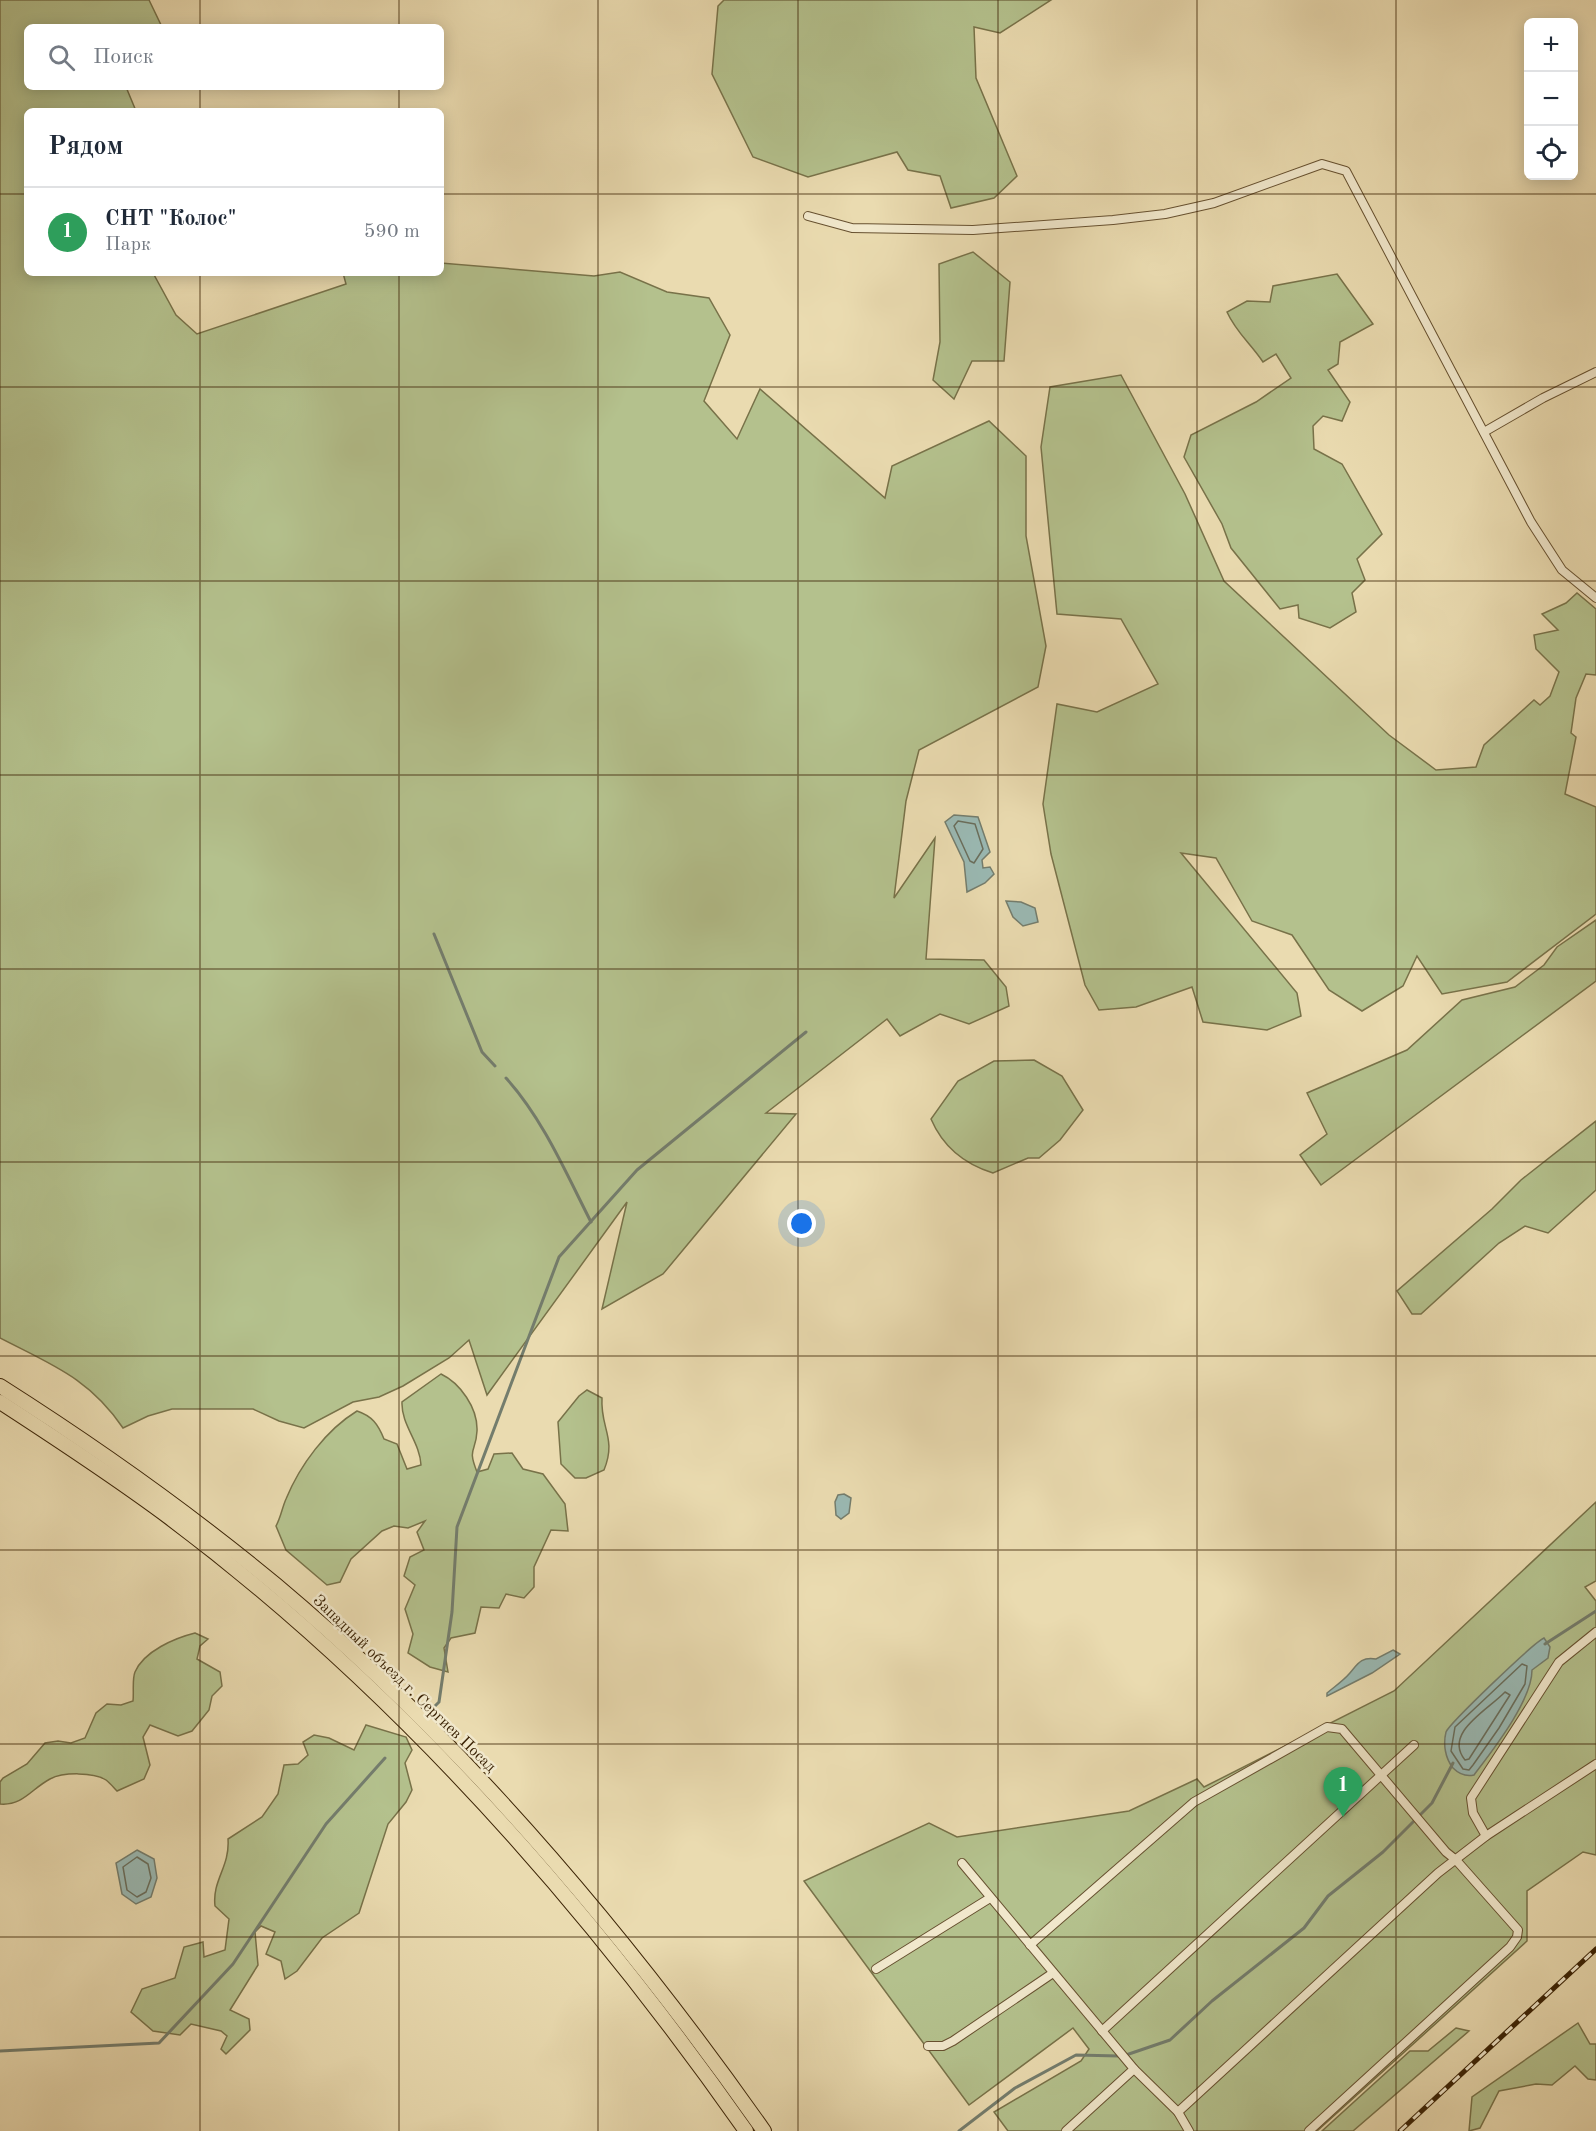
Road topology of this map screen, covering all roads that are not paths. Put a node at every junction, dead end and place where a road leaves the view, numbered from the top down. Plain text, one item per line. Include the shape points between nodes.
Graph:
1 (808, 216) dead end
2 (1596, 372) edge
3 (1484, 432) junction
4 (1596, 598) edge
5 (0, 1386) edge
6 (0, 1402) edge
7 (1596, 1632) edge
8 (1414, 1745) dead end
9 (1596, 1764) edge
10 (1382, 1775) junction
11 (1486, 1836) junction
12 (1456, 1860) junction
13 (962, 1863) dead end
14 (990, 1898) junction
15 (1030, 1945) junction
16 (876, 1969) dead end
17 (1053, 1973) junction
18 (1102, 2031) junction
19 (928, 2046) dead end
20 (1134, 2069) junction
21 (1178, 2112) junction
22 (1186, 2129) edge
23 (746, 2131) edge
24 (764, 2131) edge
25 (1066, 2131) edge
26 (1309, 2131) edge

1 - 3 street via 852,228 973,230 1113,220 1214,203 1322,164 1335,167 1346,171
2 - 3 street
3 - 4 street via 1550,555
5 - 24 main road, Западный объезд г. Сергиев Посад via 84,1439 179,1507 277,1586 417,1715 478,1777 609,1925 667,1997
6 - 23 main road, Западный объезд г. Сергиев Посад via 170,1519 266,1596 411,1729 490,1811 599,1935
7 - 11 street via 1559,1662 1471,1798 1473,1813
8 - 10 street
9 - 11 street
10 - 12 street
10 - 15 street via 1342,1729 1327,1727 1194,1802
10 - 18 street
11 - 12 street
12 - 21 street
12 - 26 street via 1514,1922 1517,1937 1466,1989
13 - 14 street
14 - 15 street
14 - 16 street
15 - 17 street
17 - 18 street
17 - 19 street via 953,2041
18 - 20 street
20 - 21 street
20 - 25 street
21 - 22 street

